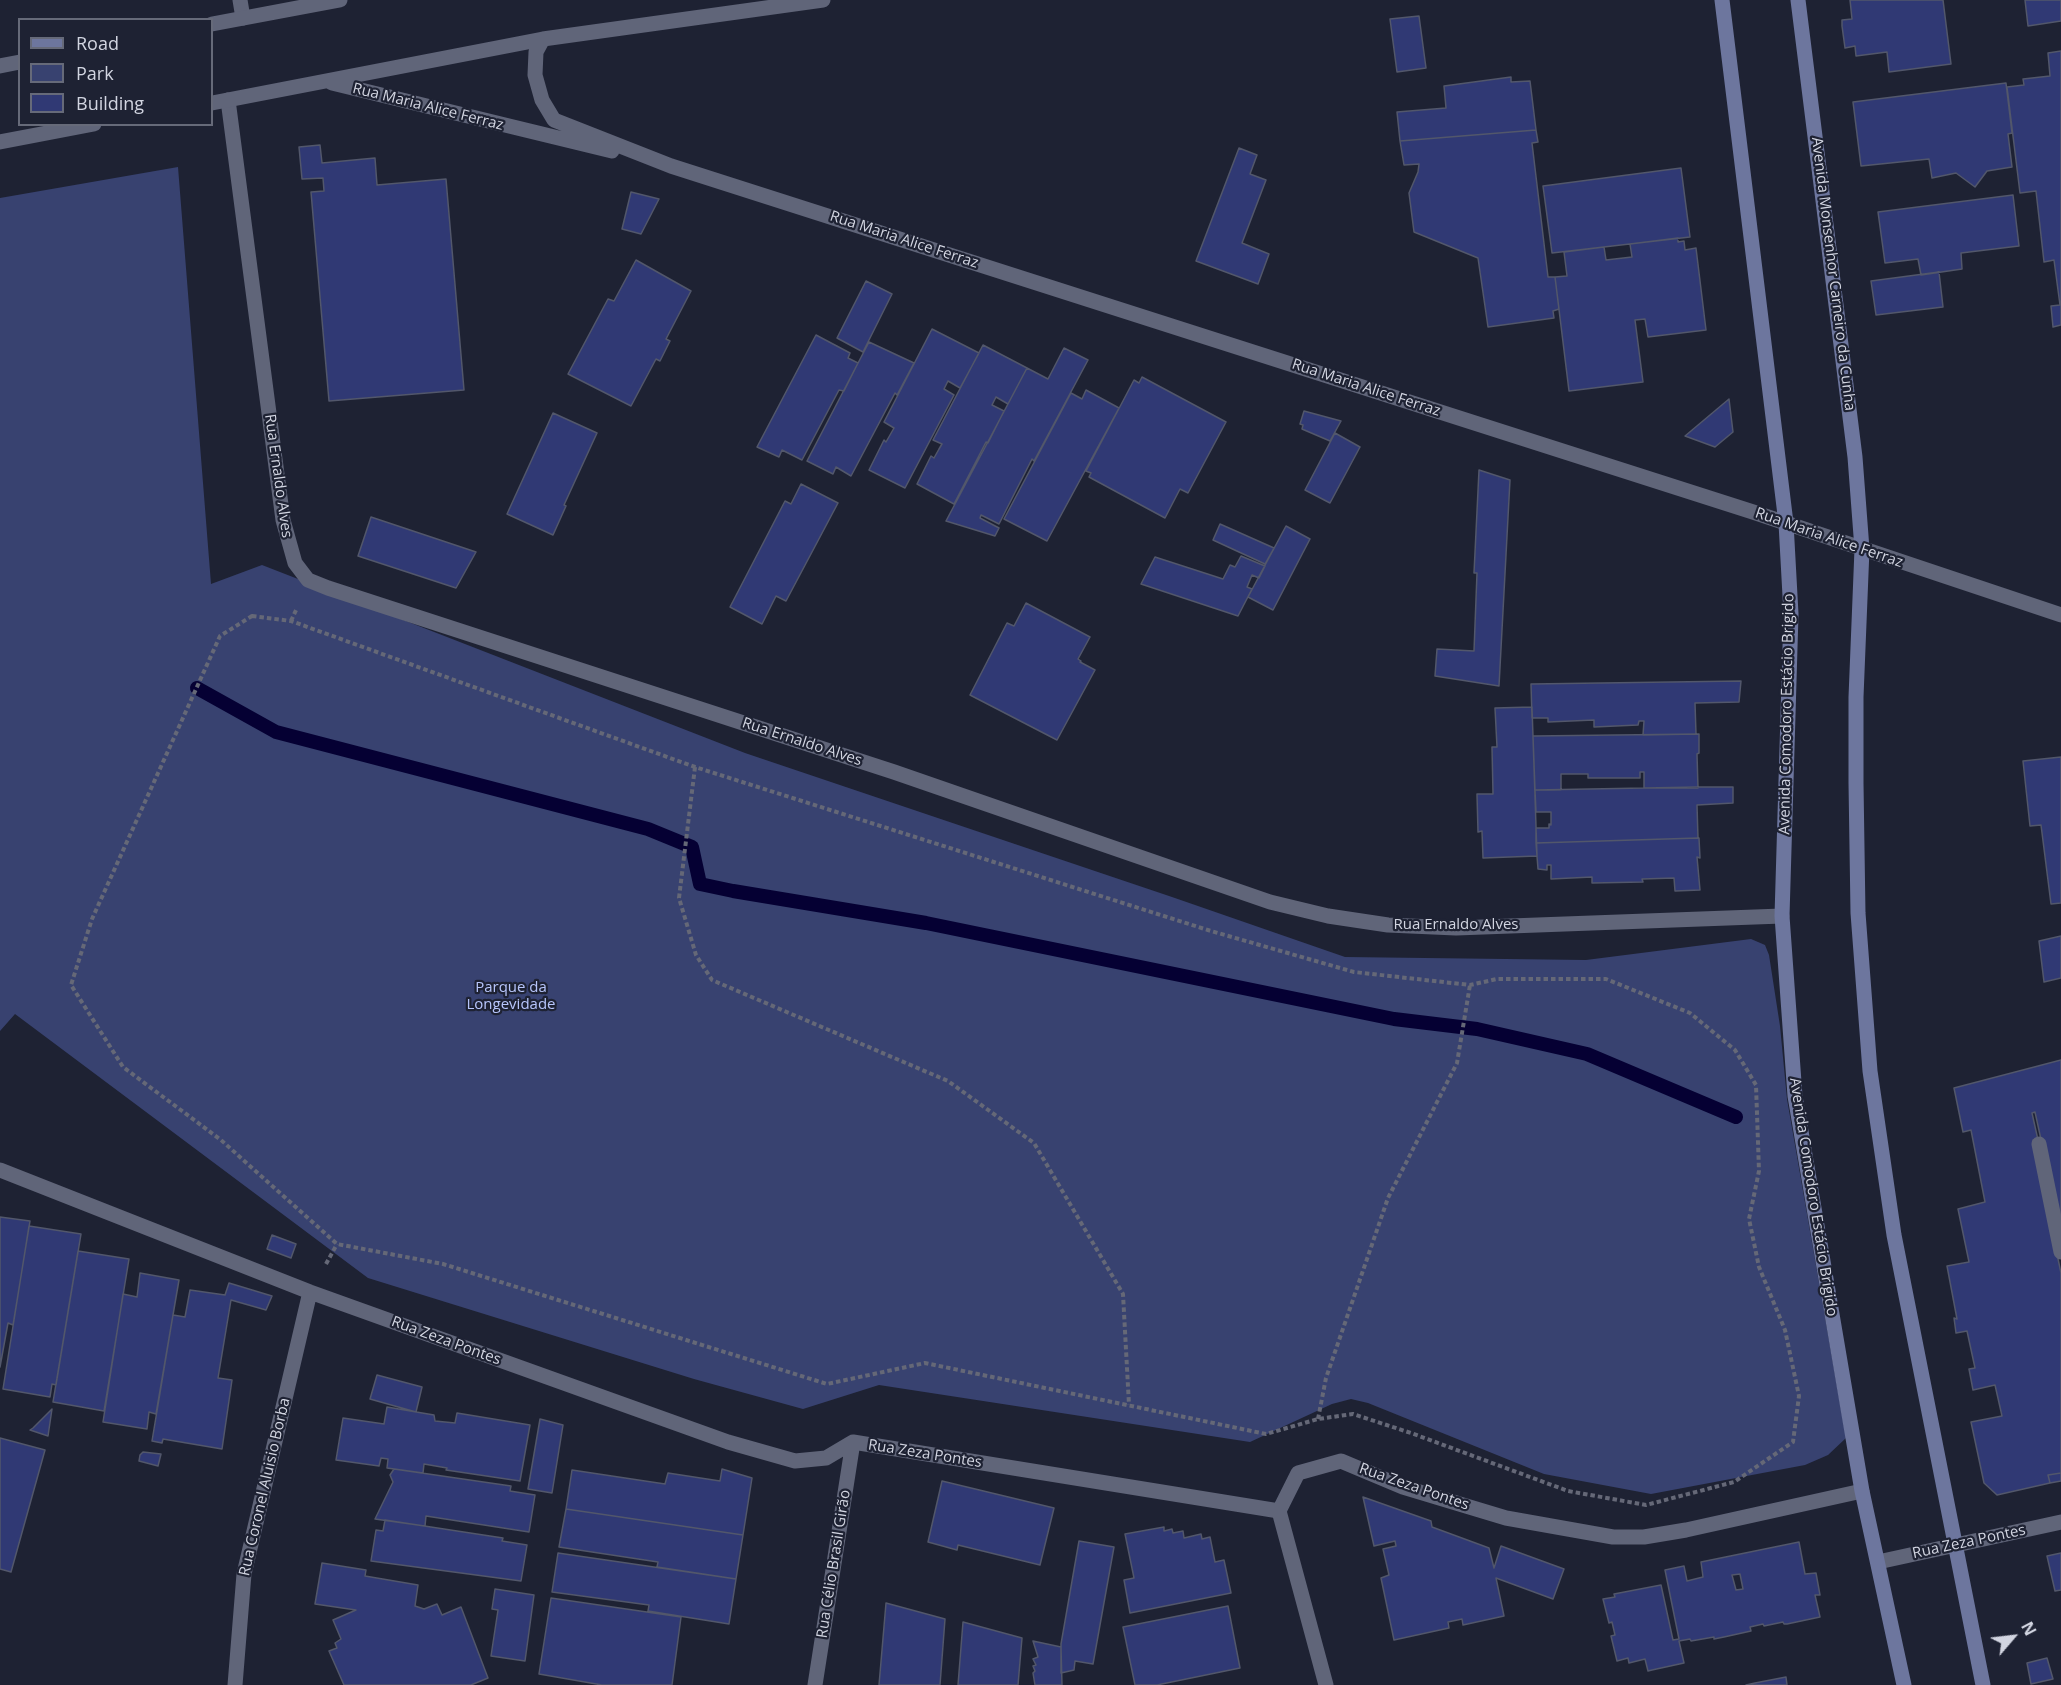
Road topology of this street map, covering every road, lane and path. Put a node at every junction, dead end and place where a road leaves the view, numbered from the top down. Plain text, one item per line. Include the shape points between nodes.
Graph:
1 (240, 0) edge
2 (340, 0) edge
3 (823, 0) edge
4 (1722, 0) edge
5 (1798, 0) edge
6 (243, 18) junction
7 (213, 24) edge
8 (543, 39) junction
9 (18, 62) edge
10 (0, 66) edge
11 (326, 82) junction
12 (228, 100) junction
13 (213, 103) edge
14 (84, 126) edge
15 (0, 142) edge
16 (671, 166) junction
17 (1786, 523) junction
18 (1862, 549) junction
19 (2061, 615) edge
20 (695, 767) junction
21 (1782, 916) junction
22 (1470, 985) junction
23 (2038, 1144) dead end
24 (0, 1170) edge
25 (2061, 1252) edge
26 (310, 1292) junction
27 (1130, 1405) junction
28 (1318, 1419) junction
29 (853, 1442) junction
30 (1863, 1491) junction
31 (1279, 1511) junction
32 (2061, 1522) edge
33 (1954, 1545) junction
34 (1878, 1562) junction
35 (235, 1685) edge
36 (815, 1685) edge
37 (1326, 1685) edge
38 (1904, 1685) edge
39 (1983, 1685) edge

1 - 6 street
2 - 6 street
3 - 8 street
4 - 17 main road
5 - 18 main road, Avenida Monsenhor Carneiro da Cunha via 1854,445
6 - 7 street
8 - 11 street
8 - 16 street, Rua Maria Alice Ferraz via 536,52 535,75 542,100 554,120
9 - 10 street
11 - 12 street
11 - 16 street, Rua Maria Alice Ferraz
12 - 13 street
12 - 21 street, Rua Ernaldo Alves via 283,520 294,563 308,580 894,771 1270,902 1328,916 1388,925 1456,928
14 - 15 street
16 - 17 street, Rua Maria Alice Ferraz
17 - 18 street, Rua Maria Alice Ferraz
17 - 21 main road, Avenida Comodoro Estácio Brigido via 1791,614
18 - 19 street, Rua Maria Alice Ferraz
18 - 33 main road via 1856,806 1858,913 1870,1071 1894,1235
20 - 22 path via 1211,931 1354,972
20 - 27 path via 679,898 696,955 712,980 948,1081 1034,1143 1123,1294
20 - 27 path via 291,621 252,616 220,636 92,919 71,985 123,1066 221,1140 337,1244 443,1264 827,1384 925,1363
21 - 30 main road, Avenida Comodoro Estácio Brigido via 1795,1096
22 - 28 path via 1457,1063 1388,1198 1326,1378
22 - 28 path via 1497,979 1606,979 1690,1013 1735,1050 1756,1085 1759,1172 1749,1219 1759,1267 1785,1330 1799,1396 1793,1442 1734,1482 1646,1505 1568,1491 1353,1414
23 - 25 street
24 - 26 street, Rua Zeza Pontes
26 - 29 street, Rua Zeza Pontes via 728,1442 795,1461 826,1458
26 - 35 street, Rua Coronel Aluisio Borba via 244,1574
27 - 28 path via 1266,1434
29 - 31 street, Rua Zeza Pontes
29 - 36 street, Rua Célio Brasil Girão
30 - 31 street, Rua Zeza Pontes via 1686,1530 1613,1537 1506,1518 1403,1487 1341,1461 1298,1473
30 - 34 main road, Avenida Comodoro Estácio Brigido
31 - 37 street
32 - 33 street, Rua Zeza Pontes
33 - 34 street, Rua Zeza Pontes
33 - 39 main road
34 - 38 main road, Avenida Comodoro Estácio Brigido

